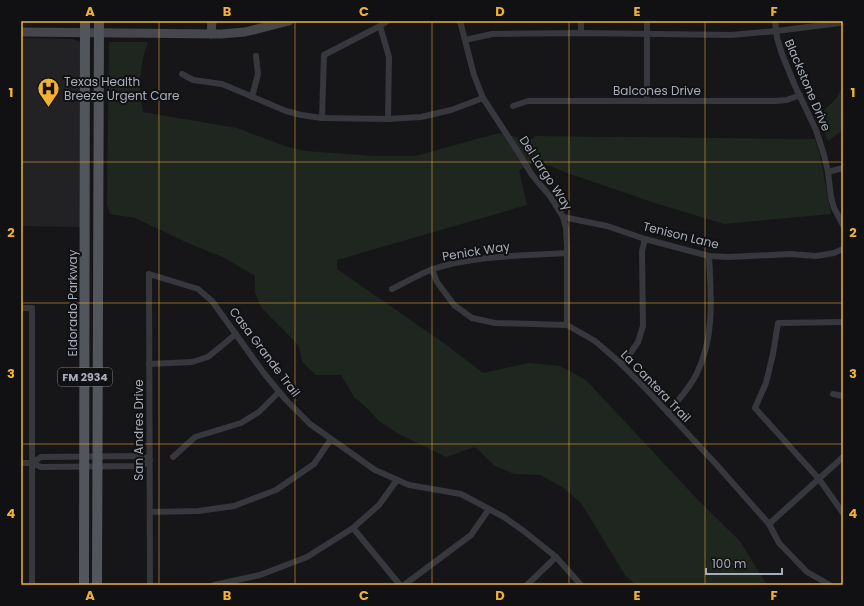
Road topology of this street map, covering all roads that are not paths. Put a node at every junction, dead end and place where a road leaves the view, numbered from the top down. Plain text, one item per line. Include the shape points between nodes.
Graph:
1 (85, 21) edge
2 (99, 21) edge
3 (212, 21) edge
4 (289, 21) edge
5 (387, 21) edge
6 (460, 21) edge
7 (581, 21) edge
8 (647, 21) edge
9 (775, 21) edge
10 (841, 22) edge
11 (380, 26) junction
12 (776, 31) junction
13 (21, 32) edge
14 (85, 33) junction
15 (99, 33) junction
16 (581, 33) junction
17 (211, 34) junction
18 (647, 34) junction
19 (466, 40) junction
20 (256, 56) dead end
21 (182, 74) dead end
22 (800, 95) junction
23 (252, 97) junction
24 (483, 98) junction
25 (647, 101) junction
26 (513, 106) dead end
27 (322, 118) junction
28 (388, 119) junction
29 (843, 168) edge
30 (85, 170) junction
31 (98, 170) junction
32 (828, 172) junction
33 (563, 217) junction
34 (843, 225) edge
35 (645, 239) junction
36 (843, 249) edge
37 (567, 253) junction
38 (709, 256) junction
39 (432, 269) junction
40 (149, 274) joint
41 (392, 289) dead end
42 (21, 308) edge
43 (843, 322) edge
44 (567, 325) junction
45 (236, 334) junction
46 (149, 364) junction
47 (621, 364) junction
48 (279, 392) junction
49 (833, 394) dead end
50 (843, 396) edge
51 (668, 413) junction
52 (331, 439) junction
53 (173, 457) dead end
54 (843, 457) edge
55 (150, 460) junction
56 (97, 461) junction
57 (84, 462) junction
58 (21, 463) edge
59 (32, 463) junction
60 (819, 479) junction
61 (397, 480) junction
62 (489, 509) junction
63 (150, 512) junction
64 (843, 513) edge
65 (769, 524) junction
66 (353, 528) junction
67 (556, 557) junction
68 (32, 585) edge
69 (84, 585) edge
70 (97, 585) edge
71 (150, 585) edge
72 (214, 585) edge
73 (400, 585) edge
74 (404, 585) edge
75 (527, 585) edge
76 (581, 585) edge
77 (830, 585) edge

1 - 14 main road, Eldorado Parkway / FM 2934
2 - 15 main road, FM 2934
3 - 17 main road
4 - 17 main road via 245,32
5 - 11 street
6 - 19 street, Del Largo Way
7 - 16 street
8 - 18 street
9 - 12 street, Blackstone Drive
10 - 12 street
11 - 27 street via 324,55
11 - 28 street via 389,57
12 - 18 street via 731,35
12 - 22 street, Blackstone Drive via 782,54
13 - 14 main road
14 - 15 main road
14 - 30 main road, Eldorado Parkway / FM 2934
15 - 17 main road
15 - 31 main road, FM 2934
16 - 18 street
16 - 19 street via 492,34
18 - 25 street
19 - 24 street, Del Largo Way via 474,75
20 - 23 street via 258,74
21 - 23 street via 193,80 222,84
22 - 25 street, Balcones Drive via 775,101
22 - 32 street, Blackstone Drive via 816,130
23 - 27 street via 286,111
24 - 28 street via 451,110
24 - 33 street, Del Largo Way via 532,176 550,196
25 - 26 street, Balcones Drive via 528,101
27 - 28 street
29 - 32 street
30 - 31 main road
30 - 57 main road, Eldorado Parkway / FM 2934
31 - 56 main road, FM 2934
32 - 34 street, Blackstone Drive via 834,208
33 - 35 street, Tenison Lane via 607,226
33 - 37 street, Del Largo Way
35 - 38 street, Tenison Lane
35 - 47 street via 642,251 643,326 638,342
36 - 38 street, Tenison Lane via 816,256
37 - 39 street, Penick Way via 493,257
37 - 44 street, Del Largo Way
38 - 51 street via 712,303 705,354 689,387
39 - 41 street, Penick Way
39 - 44 street, La Cantera Trail via 454,305 472,318 495,323
40 - 45 street, Casa Grande Trail via 198,289 212,301
40 - 46 street, San Andres Drive
42 - 59 street via 32,308
43 - 60 street via 778,323 766,383 754,408
44 - 47 street, La Cantera Trail via 595,341
45 - 46 street via 208,357 192,362
45 - 48 street, Casa Grande Trail
46 - 55 street, San Andres Drive
47 - 51 street, La Cantera Trail
48 - 52 street, Casa Grande Trail via 310,424
48 - 53 street via 259,412 241,423 195,437
49 - 50 street
51 - 65 street, La Cantera Trail
52 - 61 street, Casa Grande Trail via 375,470
52 - 63 street via 314,464 276,490 234,506 198,511
54 - 60 street
55 - 56 street via 142,456
55 - 56 street via 142,466
55 - 63 street, San Andres Drive
56 - 57 street
56 - 57 street
56 - 70 main road, FM 2934
57 - 59 street via 41,467
57 - 59 street via 41,457
57 - 69 main road, Eldorado Parkway / FM 2934
58 - 59 street
59 - 68 street
60 - 64 street
60 - 65 street
61 - 62 street, Casa Grande Trail via 409,485 461,494
61 - 66 street via 379,505
62 - 67 street, Casa Grande Trail via 525,532
62 - 74 street via 471,535
63 - 71 street, San Andres Drive
65 - 77 street, La Cantera Trail via 779,543 807,572
66 - 72 street via 307,557 260,575
66 - 73 street
67 - 75 street
67 - 76 street, Casa Grande Trail

